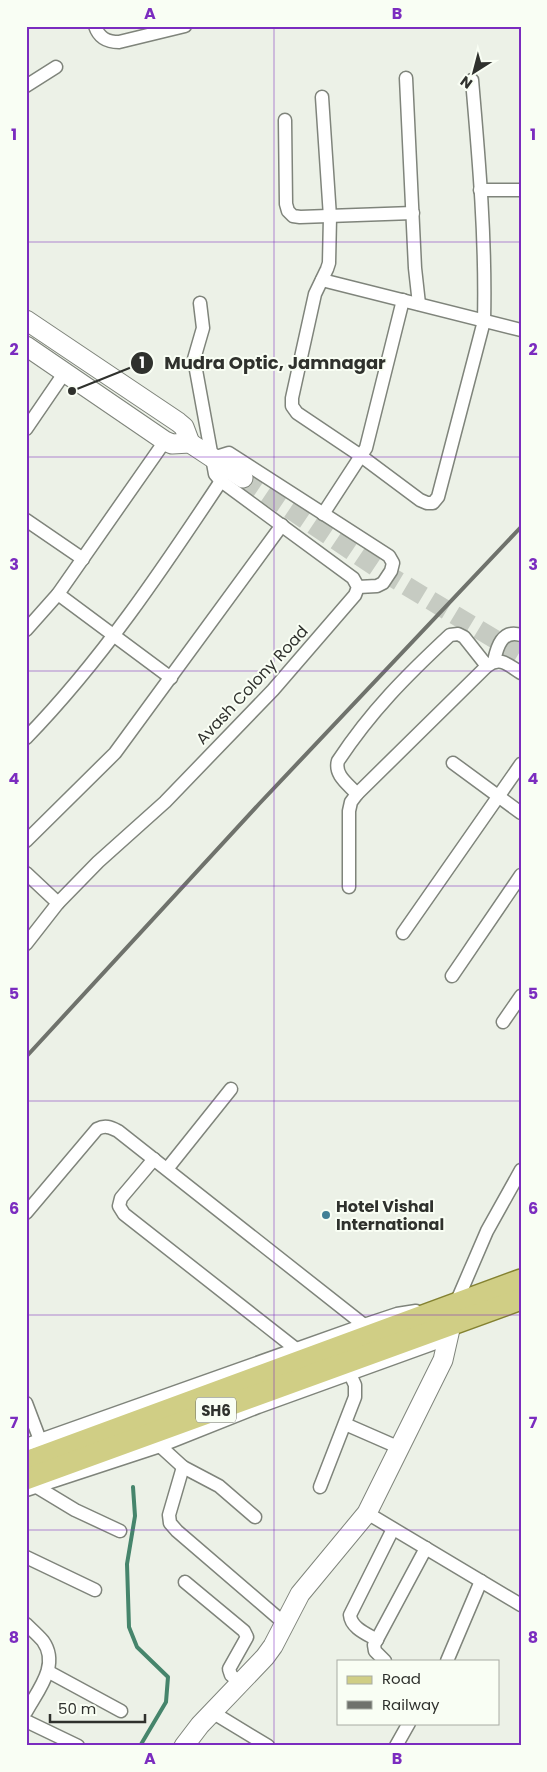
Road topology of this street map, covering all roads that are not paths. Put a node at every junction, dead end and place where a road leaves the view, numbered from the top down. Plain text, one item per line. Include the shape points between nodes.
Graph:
1 (95, 26) edge
2 (185, 26) edge
3 (56, 67) dead end
4 (406, 78) dead end
5 (472, 80) dead end
6 (26, 86) edge
7 (322, 97) dead end
8 (285, 120) dead end
9 (480, 190) junction
10 (521, 190) edge
11 (413, 212) junction
12 (330, 217) junction
13 (322, 280) junction
14 (403, 300) junction
15 (200, 304) dead end
16 (419, 304) junction
17 (26, 320) edge
18 (484, 321) junction
19 (521, 330) edge
20 (26, 346) edge
21 (65, 372) junction
22 (26, 429) edge
23 (165, 440) junction
24 (190, 443) junction
25 (362, 456) junction
26 (213, 458) junction
27 (243, 478) tunnel mouth
28 (221, 481) junction
29 (323, 514) junction
30 (26, 520) edge
31 (282, 526) junction
32 (83, 559) junction
33 (358, 587) junction
34 (58, 594) junction
35 (26, 630) edge
36 (521, 635) edge
37 (113, 636) junction
38 (490, 664) junction
39 (521, 673) edge
40 (171, 678) junction
41 (26, 738) edge
42 (453, 763) dead end
43 (521, 764) edge
44 (357, 794) junction
45 (497, 796) junction
46 (521, 813) edge
47 (26, 841) edge
48 (26, 872) edge
49 (521, 875) edge
50 (349, 887) dead end
51 (58, 903) junction
52 (30, 932) edge
53 (403, 933) dead end
54 (26, 944) edge
55 (452, 976) dead end
56 (521, 996) edge
57 (503, 1022) dead end
58 (230, 1090) dead end
59 (154, 1159) junction
60 (167, 1169) junction
61 (521, 1170) edge
62 (26, 1213) edge
63 (521, 1280) edge
64 (521, 1299) edge
65 (456, 1303) junction
66 (426, 1313) junction
67 (364, 1325) junction
68 (450, 1332) junction
69 (402, 1333) junction
70 (296, 1349) junction
71 (350, 1374) junction
72 (26, 1403) edge
73 (345, 1424) junction
74 (40, 1440) junction
75 (26, 1445) edge
76 (160, 1446) junction
77 (400, 1448) junction
78 (26, 1462) edge
79 (182, 1467) junction
80 (29, 1485) edge
81 (320, 1487) dead end
82 (367, 1513) junction
83 (255, 1517) dead end
84 (393, 1528) junction
85 (120, 1531) dead end
86 (426, 1548) junction
87 (26, 1556) edge
88 (481, 1581) junction
89 (185, 1582) dead end
90 (95, 1590) dead end
91 (521, 1605) edge
92 (284, 1623) junction
93 (26, 1624) edge
94 (376, 1640) junction
95 (384, 1660) edge
96 (446, 1660) edge
97 (48, 1672) junction
98 (240, 1683) junction
99 (121, 1711) dead end
100 (26, 1712) edge
101 (212, 1712) junction
102 (26, 1721) edge
103 (408, 1724) edge
104 (78, 1746) edge
105 (184, 1746) edge
106 (268, 1746) edge
107 (396, 1746) edge

1 - 2 street via 102,38 119,42
3 - 6 street
4 - 11 street
5 - 9 street
7 - 12 street
8 - 12 street via 288,211 293,216
9 - 10 street
9 - 18 street
11 - 12 street
11 - 16 street
12 - 13 street via 329,263
13 - 14 street
13 - 25 street via 315,294 292,406
14 - 16 street
14 - 25 street via 370,438
15 - 26 street via 203,328 194,359
16 - 18 street
17 - 24 street via 178,422
18 - 19 street
18 - 25 street via 434,503 420,500
20 - 21 street
21 - 22 street
21 - 23 street
23 - 24 street via 172,444
23 - 32 street
24 - 26 street
25 - 29 street
26 - 27 street
26 - 28 street via 215,474
26 - 29 street via 230,453
28 - 31 street
28 - 37 street
29 - 33 street via 389,556 393,563 383,583
30 - 32 street
31 - 33 street via 353,578
31 - 40 street
32 - 34 street
33 - 51 street, Avash Colony Road via 355,595 273,690 165,802
34 - 35 street
34 - 37 street
36 - 38 street via 507,634
37 - 40 street
37 - 41 street
38 - 39 street via 500,661
38 - 44 street
38 - 44 street via 458,634 450,635 409,673 360,727 338,761 338,774
40 - 47 street via 106,764
42 - 45 street
43 - 45 street
44 - 50 street via 349,811
45 - 46 street
45 - 53 street
48 - 51 street
49 - 55 street
51 - 52 street, Avash Colony Road
52 - 54 street, Avash Colony Road
56 - 57 street
58 - 60 street
59 - 60 street
59 - 62 street via 118,1131 103,1126 97,1129
59 - 70 street via 121,1198 119,1206 124,1214
60 - 67 street
61 - 65 street via 487,1231
63 - 65 main road, SH6
64 - 68 main road, SH6
65 - 66 main road, SH6
66 - 67 street via 406,1312
66 - 69 main road, SH6
67 - 70 street
68 - 69 main road, SH6
68 - 71 street
68 - 77 street via 443,1360
69 - 78 main road, SH6
69 - 80 main road, SH6
70 - 74 street
71 - 73 street via 356,1391
71 - 76 street
72 - 74 street
73 - 77 street
73 - 81 street
74 - 75 street
76 - 79 street
76 - 80 street
77 - 82 street
79 - 83 street via 219,1486
79 - 92 street via 169,1515 170,1523
80 - 85 street
82 - 84 street
82 - 92 street via 300,1594
84 - 86 street
84 - 94 street via 350,1615 355,1626
86 - 88 street
86 - 94 street
87 - 90 street
88 - 91 street
88 - 96 street
89 - 98 street via 244,1631 247,1637 229,1669
92 - 98 street via 274,1646
93 - 97 street via 48,1650
94 - 95 street via 375,1651
97 - 99 street
97 - 100 street
98 - 101 street
101 - 105 street
101 - 106 street
102 - 104 street
103 - 107 street

